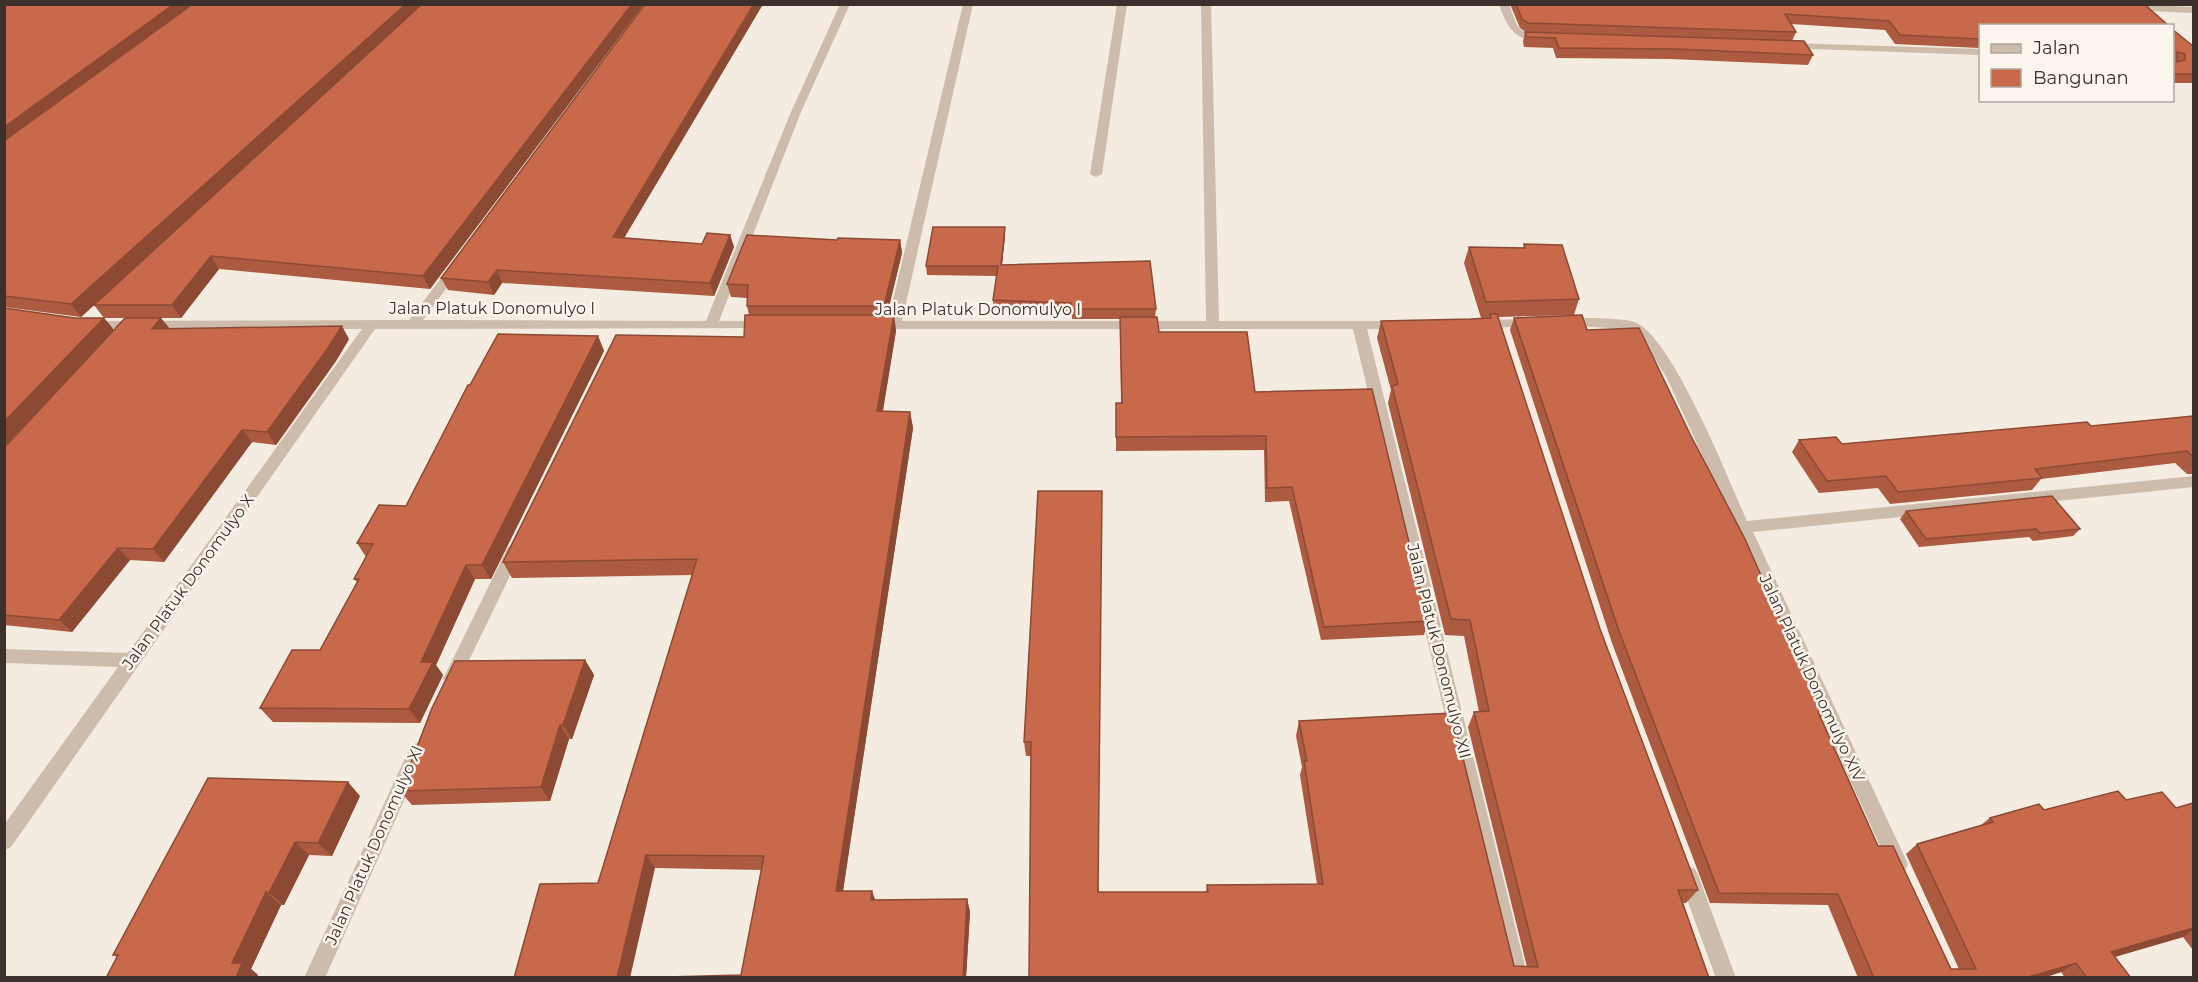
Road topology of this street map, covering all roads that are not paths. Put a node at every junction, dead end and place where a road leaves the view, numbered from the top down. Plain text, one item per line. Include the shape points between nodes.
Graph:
1 (845, 4) edge
2 (968, 4) edge
3 (1122, 4) edge
4 (1206, 4) edge
5 (1504, 4) edge
6 (2115, 6) edge
7 (2193, 10) edge
8 (1555, 38) edge
9 (1777, 45) edge
10 (1979, 52) edge
11 (1096, 174) dead end
12 (462, 258) edge
13 (102, 308) edge
14 (132, 323) junction
15 (372, 324) junction
16 (413, 324) junction
17 (1464, 324) edge
18 (626, 325) junction
19 (711, 325) junction
20 (779, 325) edge
21 (859, 325) edge
22 (894, 325) junction
23 (1213, 325) junction
24 (1359, 325) junction
25 (1417, 325) edge
26 (116, 340) edge
27 (617, 342) edge
28 (2193, 481) edge
29 (1743, 527) junction
30 (522, 534) edge
31 (4, 656) edge
32 (132, 660) junction
33 (443, 697) edge
34 (423, 738) edge
35 (4, 841) edge
36 (1683, 862) edge
37 (1906, 881) edge
38 (314, 978) edge
39 (1518, 978) edge
40 (1726, 978) edge

1 - 19 street via 796,112
2 - 22 street
3 - 11 street
4 - 23 street
5 - 8 street via 1516,33 1523,37
6 - 7 street
9 - 10 street
12 - 16 street
13 - 14 street, Jalan Platuk Donomulyo I via 80,324
14 - 15 street, Jalan Platuk Donomulyo I
14 - 26 street
15 - 16 street, Jalan Platuk Donomulyo I
15 - 32 street, Jalan Platuk Donomulyo X
16 - 18 street, Jalan Platuk Donomulyo I
17 - 29 street, Jalan Platuk Donomulyo XIV via 1501,330 1581,321 1638,328 1674,378
18 - 19 street, Jalan Platuk Donomulyo I
18 - 27 street
19 - 20 street, Jalan Platuk Donomulyo I
21 - 22 street, Jalan Platuk Donomulyo I
22 - 23 street, Jalan Platuk Donomulyo I
23 - 24 street, Jalan Platuk Donomulyo I
24 - 25 street, Jalan Platuk Donomulyo I
24 - 39 street, Jalan Platuk Donomulyo XII
28 - 29 street
29 - 37 street, Jalan Platuk Donomulyo XIV
30 - 33 street
31 - 32 street
32 - 35 street, Jalan Platuk Donomulyo X
34 - 38 street, Jalan Platuk Donomulyo XI
36 - 40 street

